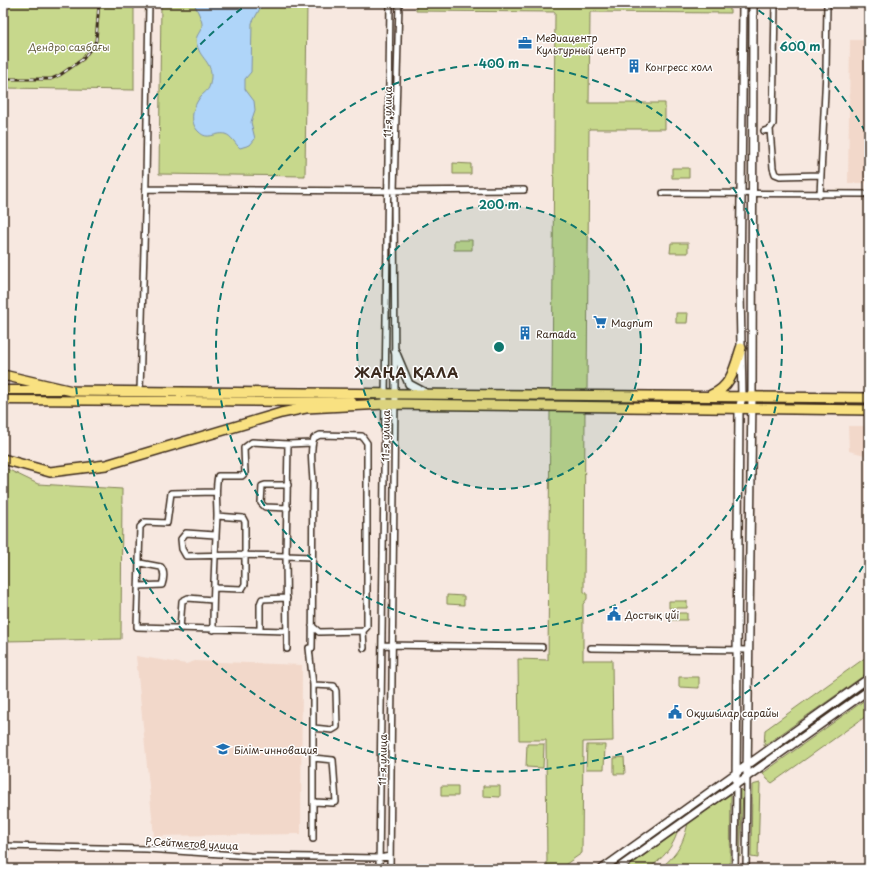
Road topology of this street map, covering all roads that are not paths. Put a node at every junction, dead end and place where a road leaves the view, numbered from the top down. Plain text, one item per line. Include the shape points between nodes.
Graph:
1 (149, 3) edge
2 (390, 3) edge
3 (399, 3) edge
4 (743, 3) edge
5 (753, 3) edge
6 (775, 3) edge
7 (827, 3) edge
8 (770, 129) junction
9 (764, 131) dead end
10 (821, 175) junction
11 (146, 189) junction
12 (524, 190) dead end
13 (387, 191) junction
14 (394, 191) junction
15 (664, 193) dead end
16 (741, 194) junction
17 (752, 194) junction
18 (869, 194) edge
19 (820, 195) junction
20 (741, 348) junction
21 (395, 351) junction
22 (3, 374) edge
23 (3, 390) edge
24 (72, 390) junction
25 (140, 391) junction
26 (384, 393) junction
27 (395, 393) junction
28 (428, 394) junction
29 (704, 397) junction
30 (742, 397) junction
31 (752, 397) junction
32 (869, 398) edge
33 (3, 400) edge
34 (386, 405) junction
35 (739, 410) junction
36 (752, 410) junction
37 (869, 410) edge
38 (312, 443) junction
39 (288, 444) junction
40 (3, 459) edge
41 (288, 484) junction
42 (216, 492) junction
43 (288, 508) junction
44 (217, 516) junction
45 (215, 535) junction
46 (214, 555) junction
47 (244, 555) junction
48 (286, 556) junction
49 (311, 557) junction
50 (140, 564) junction
51 (139, 586) junction
52 (214, 588) junction
53 (287, 598) junction
54 (213, 600) junction
55 (312, 626) junction
56 (180, 629) junction
57 (213, 630) junction
58 (260, 630) junction
59 (287, 631) junction
60 (363, 632) junction
61 (383, 645) junction
62 (392, 646) junction
63 (542, 647) dead end
64 (364, 648) dead end
65 (591, 648) dead end
66 (287, 649) dead end
67 (737, 650) junction
68 (749, 650) junction
69 (869, 678) edge
70 (313, 685) junction
71 (869, 690) edge
72 (314, 728) junction
73 (313, 758) junction
74 (748, 765) junction
75 (735, 774) junction
76 (747, 776) junction
77 (736, 784) junction
78 (314, 802) junction
79 (313, 839) dead end
80 (3, 846) edge
81 (390, 856) junction
82 (379, 858) junction
83 (379, 869) edge
84 (390, 869) edge
85 (602, 869) edge
86 (617, 869) edge
87 (735, 869) edge
88 (746, 869) edge

1 - 11 street
2 - 13 street, 11-я улица
3 - 14 street, 11-я улица
4 - 16 street
5 - 17 street
6 - 8 street via 773,124
7 - 10 street
8 - 9 street
8 - 10 street via 775,174
10 - 19 street
11 - 13 street
11 - 25 street
12 - 14 street
13 - 14 street
13 - 26 street, 11-я улица
14 - 21 street, 11-я улица
15 - 16 street
16 - 17 street
16 - 20 street
17 - 19 street
17 - 31 street
18 - 19 street
20 - 29 highway via 731,379 724,388
20 - 30 street
21 - 27 street, 11-я улица
21 - 28 street via 410,384
22 - 24 highway
23 - 24 main road
24 - 25 highway
25 - 26 highway
26 - 27 highway
26 - 34 street, 11-я улица
27 - 28 highway
27 - 34 street, 11-я улица
28 - 29 highway
29 - 30 highway
30 - 31 highway
30 - 35 street
31 - 32 highway
31 - 36 street
33 - 34 main road via 340,402
34 - 35 highway
34 - 40 highway via 306,408 281,413 106,465 76,470 50,472
34 - 61 street, 11-я улица
34 - 62 street, 11-я улица
35 - 36 highway
35 - 67 street
36 - 37 highway
36 - 68 street
38 - 39 street
38 - 49 street
38 - 60 street via 314,438 320,436 362,436 367,443 367,627
39 - 41 street
39 - 42 street via 252,442 247,445 244,448 245,473 242,476 218,476
41 - 43 street
41 - 43 street via 262,486 261,503 265,507
42 - 44 street
42 - 50 street via 171,493 167,523 145,522 140,527
43 - 48 street
44 - 45 street
44 - 47 street via 243,518
45 - 46 street
45 - 46 street via 186,533 181,539 186,556
46 - 47 street
46 - 52 street
47 - 48 street
47 - 52 street via 244,588
48 - 49 street
48 - 53 street
49 - 55 street
50 - 51 street
50 - 51 street via 161,567 164,570 162,585
51 - 56 street via 137,627
52 - 54 street
53 - 58 street via 262,599
53 - 59 street
54 - 56 street via 188,598 182,601
54 - 57 street
55 - 60 street via 320,632
55 - 70 street
56 - 57 street
57 - 58 street
58 - 59 street
59 - 66 street
60 - 64 street
61 - 62 street
61 - 82 street, 11-я улица
62 - 63 street
62 - 81 street, 11-я улица
65 - 67 street
67 - 68 street
67 - 75 street
68 - 74 street
69 - 74 street
70 - 72 street
70 - 72 street via 334,686 337,727 332,730
71 - 76 street
72 - 73 street
73 - 78 street
73 - 78 street via 333,760 336,802
74 - 75 street
74 - 76 street
75 - 77 street
75 - 85 street
76 - 77 street
76 - 88 street
77 - 86 street
77 - 87 street
78 - 79 street
80 - 82 street, Р.Сейтметов улица via 147,849 250,856
81 - 82 street, Р.Сейтметов улица
81 - 84 street, 11-я улица
82 - 83 street, 11-я улица

